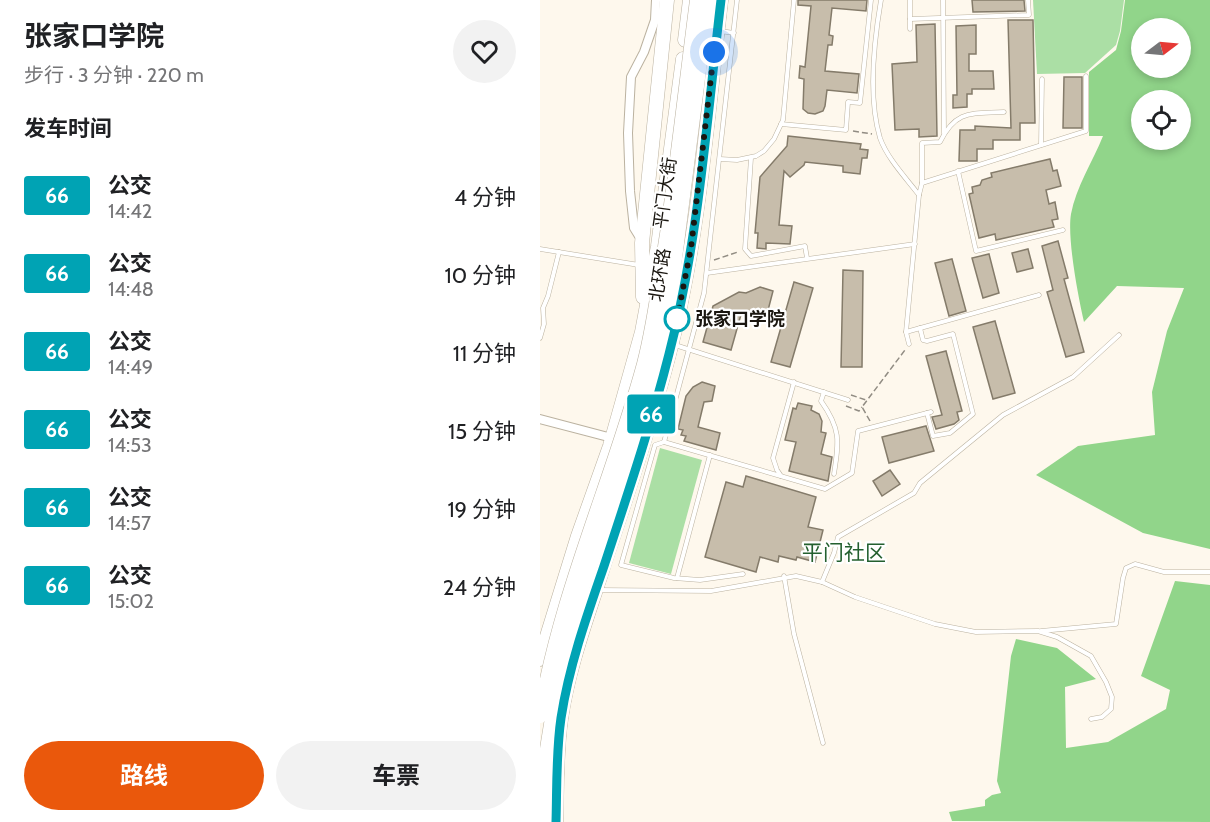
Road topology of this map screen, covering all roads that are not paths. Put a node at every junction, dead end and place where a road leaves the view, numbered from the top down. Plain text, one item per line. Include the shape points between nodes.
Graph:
1 (656, 0) edge
2 (667, 0) edge
3 (689, 0) edge
4 (697, 0) edge
5 (708, 0) edge
6 (721, 0) edge
7 (737, 0) edge
8 (794, 0) edge
9 (871, 0) edge
10 (880, 0) edge
11 (910, 0) edge
12 (943, 0) edge
13 (1028, 0) edge
14 (943, 18) junction
15 (910, 19) junction
16 (910, 29) dead end
17 (717, 31) junction
18 (734, 33) junction
19 (1086, 76) dead end
20 (1042, 79) dead end
21 (1004, 112) dead end
22 (781, 124) junction
23 (944, 134) junction
24 (1041, 145) junction
25 (751, 158) junction
26 (720, 159) junction
27 (677, 160) junction
28 (958, 171) junction
29 (922, 183) junction
30 (919, 195) junction
31 (1063, 230) dead end
32 (642, 243) junction
33 (915, 244) junction
34 (540, 249) edge
35 (558, 252) junction
36 (807, 258) junction
37 (642, 265) junction
38 (707, 273) junction
39 (1039, 295) dead end
40 (920, 328) junction
41 (642, 332) junction
42 (906, 332) junction
43 (1119, 335) dead end
44 (540, 338) edge
45 (672, 342) junction
46 (909, 344) road end
47 (689, 348) junction
48 (794, 382) junction
49 (824, 392) junction
50 (848, 400) road end
51 (540, 418) edge
52 (612, 438) junction
53 (664, 442) junction
54 (710, 455) junction
55 (834, 474) dead end
56 (782, 476) junction
57 (573, 553) junction
58 (605, 563) junction
59 (1210, 572) edge
60 (743, 574) dead end
61 (784, 576) junction
62 (678, 578) junction
63 (822, 582) junction
64 (596, 590) junction
65 (1038, 631) junction
66 (540, 659) edge
67 (540, 716) edge
68 (1091, 720) dead end
69 (823, 743) dead end
70 (544, 822) edge
71 (556, 822) edge

1 - 32 street via 655,20 631,77 630,191 634,228
2 - 32 main road
3 - 27 main road, bridge
3 - 41 main road, 平门大街 via 658,246
4 - 27 main road, 北环路, bridge
5 - 70 main road, 北环路, bridge via 668,308 657,359 584,586 558,681 546,754
6 - 17 main road, 平门大街
7 - 18 lane
8 - 22 lane
9 - 22 lane via 860,103 848,102 846,130
10 - 30 lane via 873,93 880,135 886,150
11 - 15 lane
12 - 14 lane
13 - 14 lane via 1029,15
14 - 15 lane
14 - 23 lane
15 - 16 lane
17 - 18 lane
17 - 45 main road, 平门大街 via 691,248
18 - 26 lane
19 - 24 lane via 1086,131
20 - 24 lane
21 - 23 lane via 965,114
22 - 25 lane via 764,151
23 - 29 lane via 940,142 922,143
24 - 28 lane
25 - 26 lane
25 - 36 lane via 745,249 751,256 805,246
26 - 38 lane
27 - 67 main road, 北环路, bridge via 644,361 621,442 572,583
28 - 29 lane
28 - 31 lane via 976,251
29 - 30 lane
30 - 33 lane
32 - 37 main road
33 - 36 lane
33 - 42 lane
34 - 35 lane
35 - 37 lane
35 - 44 lane via 543,308
36 - 38 lane
37 - 41 main road
38 - 47 lane
39 - 40 lane
40 - 42 lane
40 - 56 lane via 923,340 927,341 953,334 973,414 950,433 933,436 929,413 858,431 852,473 825,489
41 - 45 main road
41 - 52 main road, 平门大街
42 - 46 lane
43 - 63 lane via 1073,377 1003,415 920,483 914,493 838,537
45 - 47 lane
45 - 58 main road, 平门大街
47 - 48 lane
47 - 53 lane
48 - 49 lane
48 - 56 lane via 773,458
49 - 50 lane
49 - 55 lane via 821,401 834,421 839,444
51 - 52 street
52 - 57 main road, 平门大街
53 - 54 lane
53 - 62 lane via 656,445 621,565
54 - 56 lane
54 - 62 lane
57 - 58 main road
57 - 66 main road, 平门大街
58 - 64 main road, 平门大街
59 - 65 lane via 1164,572 1135,564 1126,568 1122,578 1116,624
60 - 62 lane via 700,580
61 - 63 lane
61 - 64 lane via 711,591
61 - 69 lane via 794,634
63 - 65 lane via 935,624 976,632
64 - 71 main road, 平门大街 via 570,673 561,718
65 - 68 lane via 1079,648 1091,656 1101,672 1112,697 1111,709

